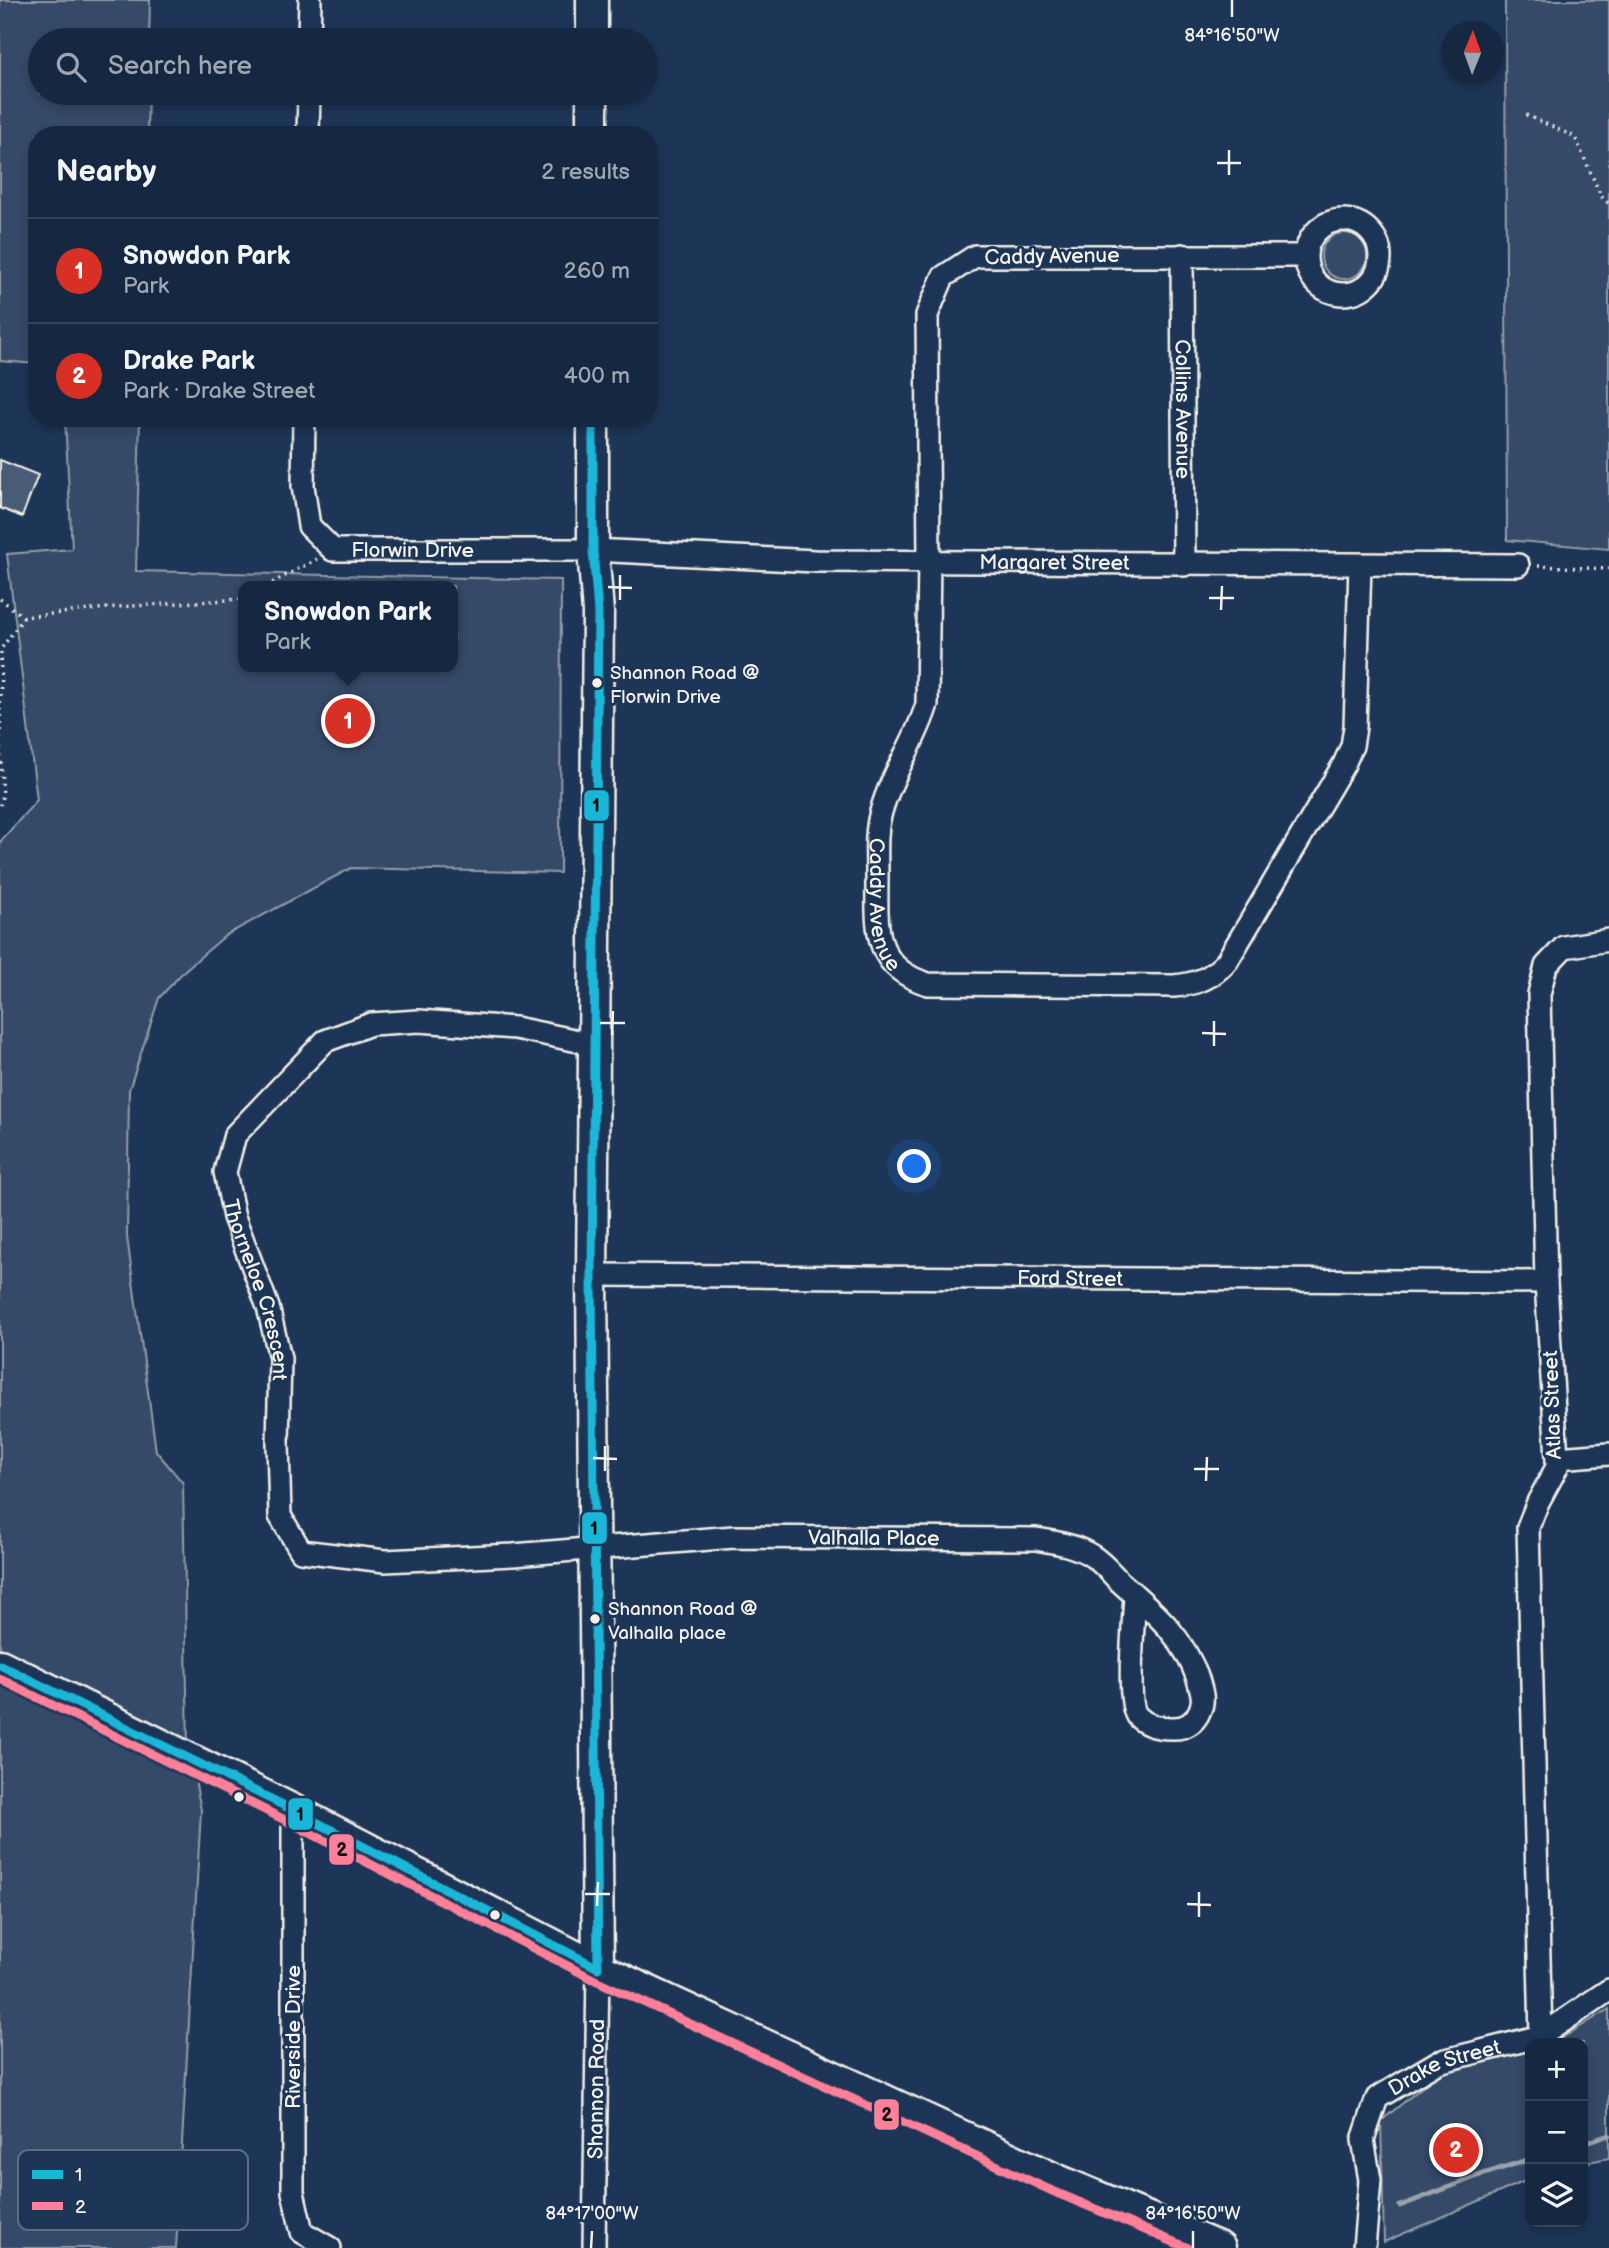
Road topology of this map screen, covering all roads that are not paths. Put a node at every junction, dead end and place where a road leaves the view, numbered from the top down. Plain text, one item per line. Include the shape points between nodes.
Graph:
1 (310, 0) edge
2 (592, 0) edge
3 (309, 28) edge
4 (592, 28) edge
5 (309, 105) edge
6 (592, 105) edge
7 (308, 126) edge
8 (592, 126) edge
9 (1182, 255) junction
10 (1305, 256) dead end
11 (304, 427) edge
12 (593, 427) edge
13 (593, 550) junction
14 (929, 560) junction
15 (1184, 565) junction
16 (1360, 565) junction
17 (1518, 565) road end
18 (1609, 940) edge
19 (593, 1044) junction
20 (592, 1275) junction
21 (1546, 1282) junction
22 (1609, 1454) edge
23 (1557, 1458) junction
24 (593, 1549) junction
25 (1135, 1595) junction
26 (0, 1665) edge
27 (293, 1810) junction
28 (598, 1968) junction
29 (1609, 1990) edge
30 (1541, 2036) junction
31 (330, 2248) edge
32 (594, 2248) edge
33 (1220, 2248) edge
34 (1364, 2248) edge

1 - 3 street
2 - 4 street
5 - 7 street
6 - 8 street
9 - 10 street, Caddy Avenue
9 - 14 street, Caddy Avenue via 975,256 943,277 927,315
9 - 15 street, Collins Avenue
11 - 13 street, Florwin Drive via 303,486 309,526 333,550
12 - 13 street, Shannon Road
13 - 14 street, Margaret Street via 816,561
13 - 19 street, Shannon Road via 598,612
14 - 15 street, Margaret Street
14 - 16 street, Caddy Avenue via 927,704 881,810 877,921 879,938 899,971 928,984 962,985 1193,985 1218,971 1352,746
15 - 16 street, Margaret Street
16 - 17 street, Margaret Street
18 - 21 street, Atlas Street via 1564,947 1546,966 1539,994
19 - 20 street, Shannon Road
19 - 24 street, Thorneloe Crescent via 514,1028 419,1021 371,1024 325,1041 235,1135 225,1172 234,1217 268,1307 280,1358 280,1516 301,1551 385,1561
20 - 21 street, Ford Street
20 - 24 street, Shannon Road
21 - 23 street, Atlas Street
22 - 23 street
23 - 30 street, Atlas Street via 1528,1527
24 - 25 street, Valhalla Place via 734,1537 1036,1539 1092,1556
24 - 28 street, Shannon Road
25 - 25 street, Valhalla Place via 1132,1655 1136,1714 1148,1725 1179,1729 1192,1724 1203,1694 1191,1660 1170,1627
26 - 27 street
27 - 28 street
27 - 31 street, Riverside Drive via 293,2192 302,2232
28 - 32 street, Shannon Road
28 - 33 street via 1055,2179
29 - 30 street, Drake Street
30 - 34 street, Drake Street via 1438,2062 1377,2098 1363,2140 1370,2180

